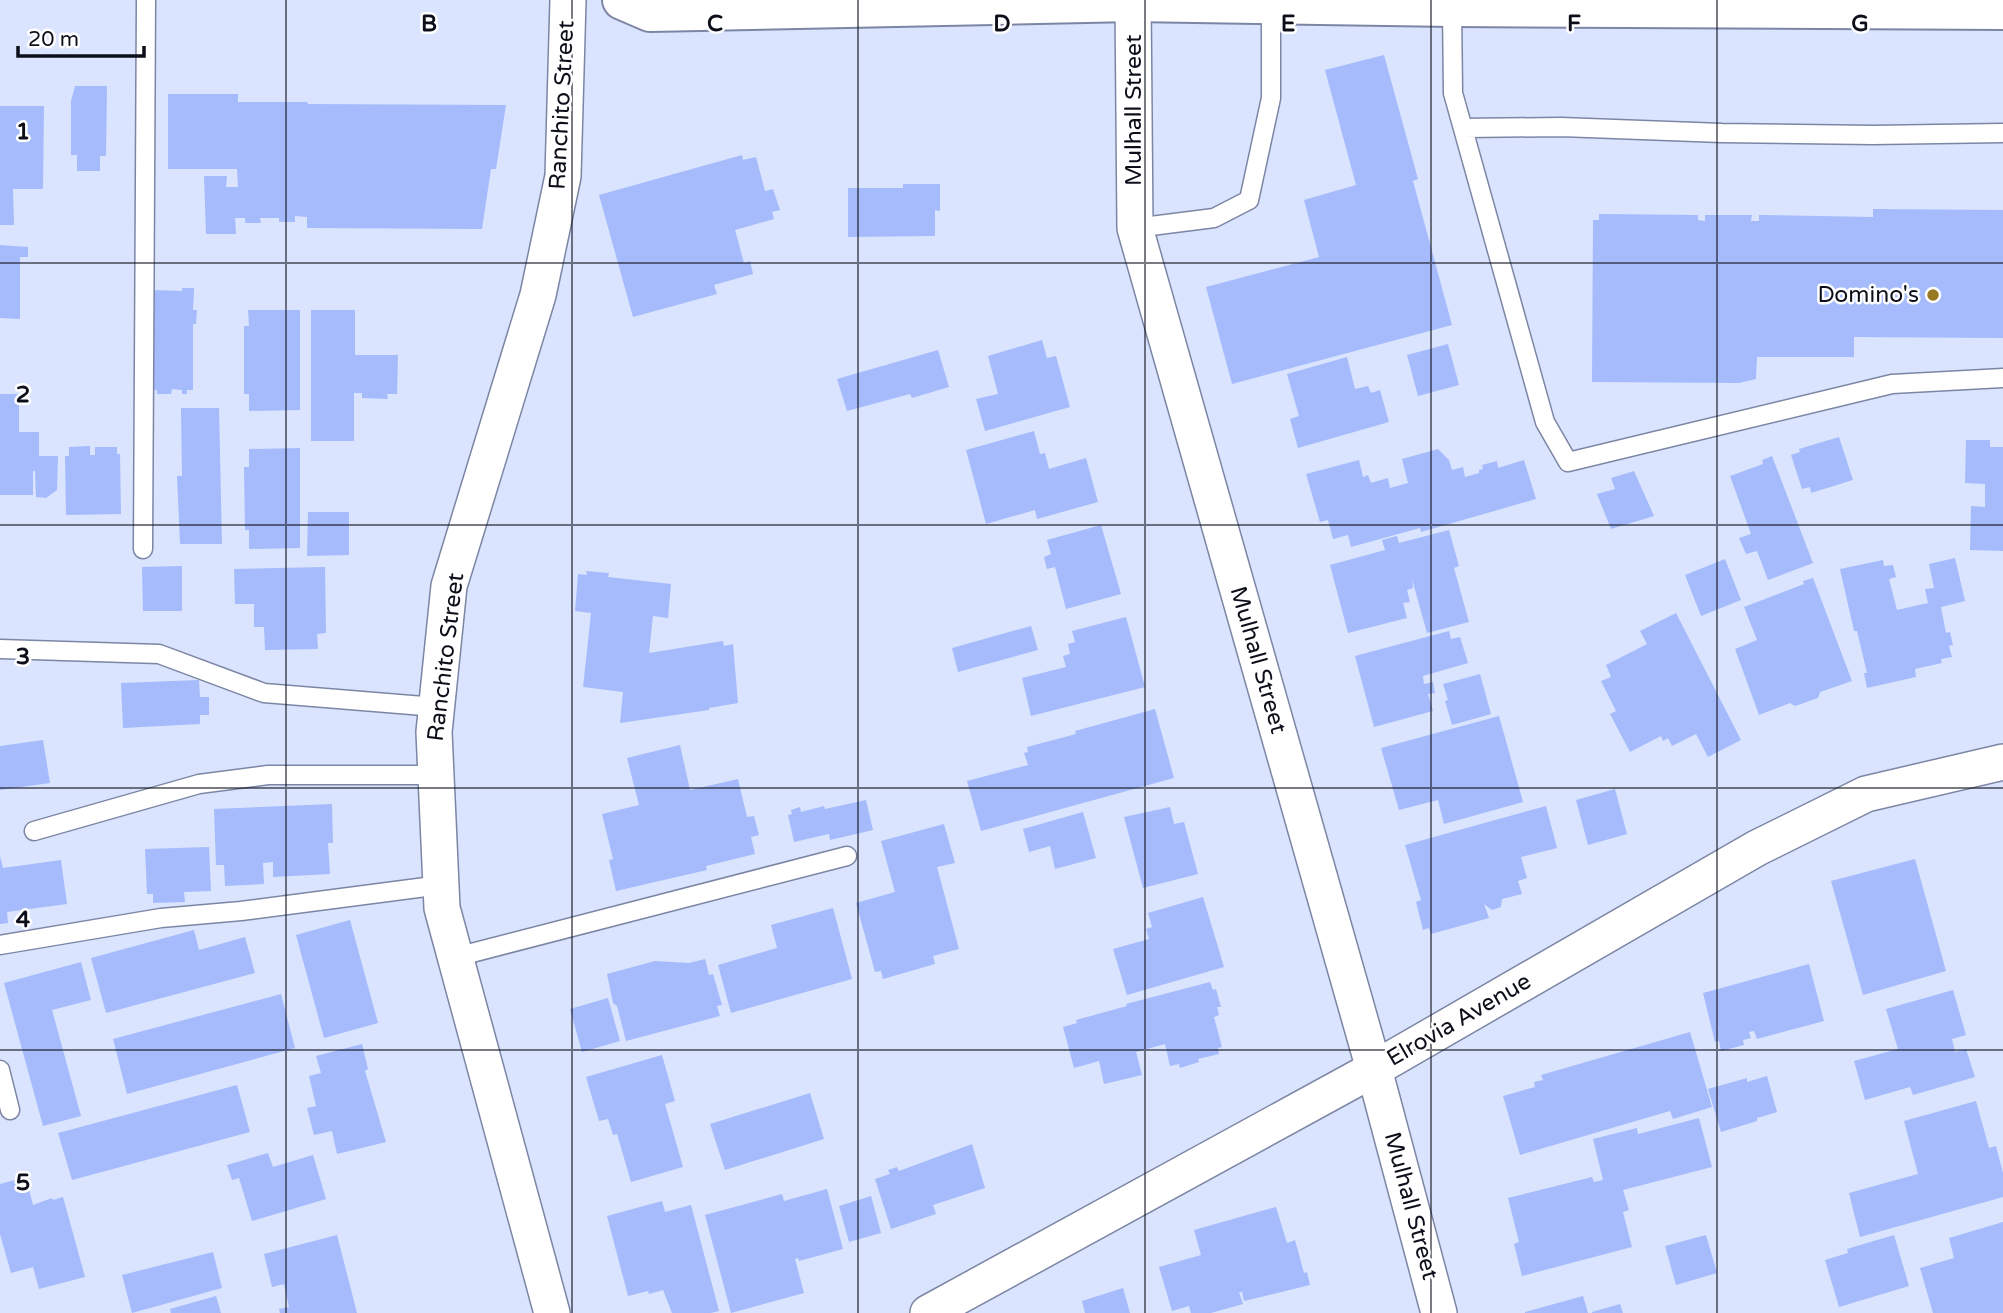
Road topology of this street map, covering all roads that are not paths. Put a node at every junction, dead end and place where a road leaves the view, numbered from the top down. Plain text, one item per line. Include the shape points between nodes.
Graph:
1 (146, 0) edge
2 (568, 0) edge
3 (622, 0) edge
4 (1133, 1) edge
5 (1452, 4) edge
6 (1271, 5) junction
7 (2003, 10) edge
8 (1463, 128) junction
9 (2003, 133) edge
10 (1135, 228) junction
11 (2003, 378) edge
12 (143, 549) dead end
13 (0, 649) edge
14 (436, 707) junction
15 (2002, 767) edge
16 (435, 775) junction
17 (34, 831) dead end
18 (847, 856) dead end
19 (441, 885) junction
20 (0, 946) edge
21 (456, 957) junction
22 (1374, 1069) junction
23 (0, 1070) edge
24 (10, 1110) dead end
25 (552, 1313) edge
26 (928, 1313) edge
27 (1439, 1313) edge

1 - 12 lane
2 - 14 street, Ranchito Street via 563,176 538,295 449,586
3 - 4 main road via 650,12
4 - 6 main road
4 - 10 street, Mulhall Street
5 - 6 main road
5 - 7 main road
5 - 8 lane via 1452,93
6 - 10 lane via 1271,98 1249,200 1214,218
8 - 9 lane
8 - 11 lane via 1545,422 1567,462 1892,384
10 - 22 street, Mulhall Street
13 - 14 lane via 159,654 264,693
14 - 16 street, Ranchito Street
15 - 22 street, Elrovia Avenue via 1867,794 1769,842
16 - 17 lane via 268,775 199,784
16 - 19 street, Ranchito Street
18 - 21 lane
19 - 20 lane via 161,918
19 - 21 street, Ranchito Street via 442,908
21 - 25 street, Ranchito Street
22 - 26 street, Elrovia Avenue
22 - 27 street, Mulhall Street
23 - 24 lane

